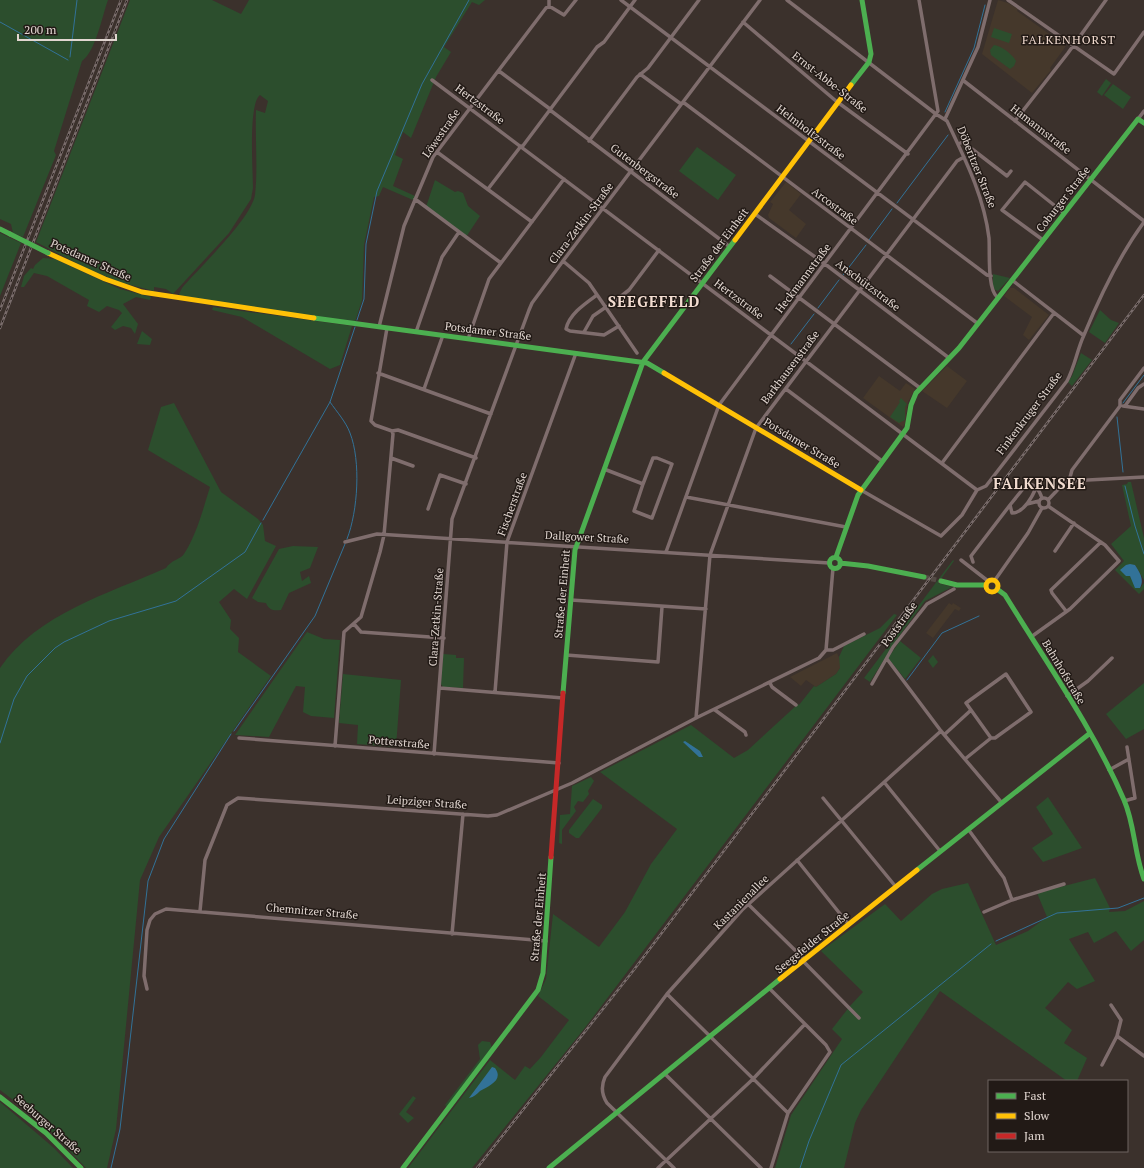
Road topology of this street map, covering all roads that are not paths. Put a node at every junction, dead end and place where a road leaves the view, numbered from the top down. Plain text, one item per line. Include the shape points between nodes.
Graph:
1 (549, 0) edge
2 (576, 0) edge
3 (621, 0) edge
4 (635, 0) edge
5 (699, 0) edge
6 (760, 0) edge
7 (787, 0) edge
8 (862, 0) edge
9 (919, 0) edge
10 (990, 0) edge
11 (1008, 0) edge
12 (1106, 0) edge
13 (1014, 1) edge
14 (549, 6) junction
15 (630, 7) junction
16 (743, 22) junction
17 (1144, 32) edge
18 (671, 37) junction
19 (1074, 45) junction
20 (869, 62) junction
21 (709, 66) junction
22 (499, 71) junction
23 (640, 74) junction
24 (432, 80) dead end
25 (964, 81) junction
26 (839, 102) junction
27 (682, 103) junction
28 (470, 108) junction
29 (550, 110) junction
30 (1144, 111) edge
31 (936, 114) junction
32 (946, 119) junction
33 (1138, 119) junction
34 (1015, 121) junction
35 (1144, 123) edge
36 (589, 141) junction
37 (809, 142) junction
38 (958, 144) junction
39 (521, 146) junction
40 (437, 152) junction
41 (908, 154) junction
42 (964, 157) junction
43 (1011, 170) dead end
44 (630, 172) junction
45 (782, 178) junction
46 (564, 179) junction
47 (1091, 179) junction
48 (488, 189) junction
49 (878, 193) junction
50 (415, 199) junction
51 (603, 208) junction
52 (1064, 213) junction
53 (755, 214) junction
54 (912, 220) junction
55 (532, 222) junction
56 (1144, 222) edge
57 (0, 229) edge
58 (851, 229) junction
59 (459, 232) junction
60 (1043, 240) junction
61 (730, 247) junction
62 (659, 250) junction
63 (886, 255) junction
64 (563, 261) junction
65 (501, 263) junction
66 (825, 264) junction
67 (770, 276) dead end
68 (991, 276) junction
69 (1012, 280) junction
70 (703, 283) junction
71 (859, 290) junction
72 (597, 295) junction
73 (997, 297) junction
74 (799, 298) junction
75 (606, 307) junction
76 (1054, 313) junction
77 (977, 323) junction
78 (834, 324) junction
79 (619, 326) junction
80 (379, 327) junction
81 (386, 328) junction
82 (416, 332) junction
83 (584, 332) junction
84 (772, 334) junction
85 (443, 335) junction
86 (1083, 336) junction
87 (468, 338) junction
88 (517, 345) junction
89 (576, 353) junction
90 (637, 353) dead end
91 (949, 358) junction
92 (806, 360) junction
93 (643, 362) junction
94 (1144, 368) edge
95 (378, 373) junction
96 (1144, 384) edge
97 (920, 388) junction
98 (424, 389) junction
99 (786, 389) junction
100 (719, 405) junction
101 (1120, 406) junction
102 (1124, 406) junction
103 (1144, 409) edge
104 (491, 414) junction
105 (756, 428) junction
106 (392, 431) junction
107 (903, 434) junction
108 (391, 458) junction
109 (476, 458) junction
110 (882, 461) junction
111 (942, 463) junction
112 (413, 466) dead end
113 (604, 469) junction
114 (1144, 475) edge
115 (1139, 477) junction
116 (1144, 480) edge
117 (1069, 481) junction
118 (466, 484) junction
119 (643, 484) junction
120 (1036, 488) junction
121 (861, 490) junction
122 (977, 490) junction
123 (686, 497) junction
124 (1040, 500) junction
125 (1048, 500) junction
126 (1027, 504) junction
127 (728, 505) junction
128 (1010, 505) junction
129 (1048, 506) junction
130 (1042, 508) junction
131 (428, 509) dead end
132 (1074, 524) junction
133 (846, 527) junction
134 (384, 535) junction
135 (941, 536) joint
136 (450, 538) junction
137 (345, 542) dead end
138 (507, 542) junction
139 (1101, 542) junction
140 (576, 546) junction
141 (1055, 551) dead end
142 (666, 552) junction
143 (710, 555) junction
144 (836, 558) junction
145 (962, 560) dead end
146 (973, 562) dead end
147 (829, 563) junction
148 (840, 563) junction
149 (833, 568) junction
150 (924, 577) tunnel mouth
151 (994, 580) junction
152 (941, 582) tunnel mouth
153 (987, 583) junction
154 (954, 589) dead end
155 (997, 589) junction
156 (571, 600) junction
157 (662, 607) junction
158 (706, 609) junction
159 (1066, 611) junction
160 (354, 624) junction
161 (864, 634) dead end
162 (1031, 637) junction
163 (444, 638) junction
164 (826, 650) junction
165 (566, 655) junction
166 (1112, 658) dead end
167 (887, 659) junction
168 (770, 683) junction
169 (872, 684) dead end
170 (440, 688) junction
171 (495, 692) junction
172 (1067, 696) junction
173 (563, 698) junction
174 (796, 705) dead end
175 (715, 710) junction
176 (970, 711) junction
177 (696, 718) junction
178 (942, 731) junction
179 (945, 734) junction
180 (1089, 734) junction
181 (746, 735) dead end
182 (239, 738) dead end
183 (992, 738) junction
184 (335, 746) junction
185 (1127, 747) dead end
186 (434, 754) junction
187 (1129, 758) junction
188 (965, 759) junction
189 (559, 763) junction
190 (1109, 770) junction
191 (884, 782) junction
192 (557, 789) junction
193 (823, 798) dead end
194 (1124, 801) junction
195 (1002, 803) junction
196 (463, 814) junction
197 (842, 820) junction
198 (968, 829) junction
199 (940, 851) junction
200 (797, 860) junction
201 (1144, 879) edge
202 (1064, 884) dead end
203 (896, 887) junction
204 (1012, 900) junction
205 (748, 904) junction
206 (200, 911) junction
207 (984, 912) dead end
208 (849, 925) junction
209 (452, 934) junction
210 (546, 941) junction
211 (804, 960) junction
212 (769, 988) junction
213 (147, 989) dead end
214 (667, 994) junction
215 (1111, 1005) dead end
216 (859, 1018) dead end
217 (805, 1024) junction
218 (1117, 1036) junction
219 (711, 1037) junction
220 (1144, 1056) edge
221 (1102, 1065) dead end
222 (665, 1074) junction
223 (753, 1079) junction
224 (0, 1097) edge
225 (618, 1113) junction
226 (788, 1113) junction
227 (711, 1119) junction
228 (666, 1160) junction
229 (81, 1168) edge
230 (403, 1168) edge
231 (549, 1168) edge
232 (658, 1168) edge
233 (674, 1168) edge
234 (761, 1168) edge
235 (770, 1168) edge

1 - 14 street
2 - 14 street via 564,15
3 - 15 street, Helmholtzstraße
4 - 15 street
5 - 18 street
6 - 16 street, Clara-Zetkin-Straße
7 - 20 street, Döberitzer Straße
8 - 20 street via 871,54
9 - 31 street via 938,111
10 - 25 street via 978,47
11 - 13 street
12 - 19 street
13 - 19 street
14 - 22 street, Löwestraße
15 - 18 street, Helmholtzstraße
15 - 29 street
16 - 21 street, Clara-Zetkin-Straße
16 - 26 street, Ernst-Abbe-Straße
17 - 19 street via 1114,74
18 - 21 street, Helmholtzstraße
18 - 23 street via 648,68
19 - 34 street
20 - 26 street, Straße der Einheit
20 - 31 street, Döberitzer Straße
21 - 27 street, Clara-Zetkin-Straße
21 - 37 street, Helmholtzstraße
22 - 28 street, Löwestraße
22 - 29 street, Gutenbergstraße
23 - 27 street, Arcostraße
23 - 36 street
24 - 28 street, Hertzstraße
25 - 32 street
25 - 34 street, Hamannstraße
26 - 37 street, Straße der Einheit
26 - 41 street, Ernst-Abbe-Straße
27 - 44 street, Clara-Zetkin-Straße
27 - 45 street, Arcostraße
28 - 39 street, Hertzstraße
28 - 40 street, Löwestraße
29 - 36 street, Gutenbergstraße
29 - 39 street
30 - 33 street, Coburger Straße
31 - 32 street, Döberitzer Straße
31 - 41 street, Heckmannstraße
32 - 38 street, Döberitzer Straße
33 - 35 street
33 - 47 street, Coburger Straße
34 - 47 street, Hamannstraße
36 - 44 street, Gutenbergstraße
37 - 45 street, Straße der Einheit
37 - 49 street, Helmholtzstraße
38 - 42 street, Döberitzer Straße
38 - 43 street via 963,142 1007,176
39 - 46 street, Hertzstraße
39 - 48 street
40 - 48 street
40 - 50 street, Löwestraße
41 - 49 street, Heckmannstraße
42 - 54 street, Barkhausenstraße via 957,161
42 - 68 street, Döberitzer Straße via 984,208
44 - 51 street, Clara-Zetkin-Straße
44 - 61 street, Gutenbergstraße
45 - 53 street, Straße der Einheit
45 - 58 street, Arcostraße
46 - 51 street, Hertzstraße
46 - 55 street
47 - 52 street, Coburger Straße
47 - 56 street, Hamannstraße
48 - 55 street
49 - 54 street, Helmholtzstraße
49 - 58 street, Heckmannstraße
50 - 59 street
50 - 80 street, Löwestraße via 400,238
51 - 62 street, Hertzstraße
51 - 64 street, Clara-Zetkin-Straße
52 - 60 street, Coburger Straße
52 - 60 street via 1025,182 1002,210
53 - 61 street, Straße der Einheit
53 - 66 street, Anschützstraße
54 - 63 street, Barkhausenstraße
54 - 68 street, Helmholtzstraße
55 - 65 street
56 - 86 street, Finkenkruger Straße via 1126,246
57 - 80 street, Potsdamer Straße, bridge via 105,279 142,292
58 - 63 street, Arcostraße
58 - 66 street, Heckmannstraße
59 - 65 street
59 - 82 street via 442,257
60 - 69 street, Coburger Straße
61 - 70 street, Straße der Einheit
62 - 70 street, Hertzstraße
62 - 75 street via 629,290
63 - 71 street, Barkhausenstraße
63 - 77 street, Arcostraße
64 - 72 street via 585,278
64 - 88 street, Clara-Zetkin-Straße via 532,302
65 - 87 street via 487,284
66 - 71 street, Anschützstraße
66 - 74 street, Heckmannstraße
67 - 74 street
68 - 73 street, Döberitzer Straße via 992,290
69 - 73 street, Coburger Straße
69 - 76 street
70 - 84 street, Hertzstraße
70 - 93 street, Straße der Einheit
71 - 78 street, Barkhausenstraße
71 - 91 street, Anschützstraße
72 - 75 street
72 - 83 street via 582,305 567,324 567,330
73 - 77 street
74 - 78 street
74 - 84 street, Heckmannstraße
75 - 79 street
75 - 83 street via 593,316
76 - 86 street
76 - 111 street
77 - 91 street
78 - 92 street, Barkhausenstraße
78 - 97 street
79 - 83 street via 604,335
79 - 90 street
80 - 81 street, Potsdamer Straße
81 - 82 street, Potsdamer Straße
81 - 95 street
82 - 85 street, Potsdamer Straße
84 - 92 street, Hertzstraße
84 - 100 street, Heckmannstraße
85 - 87 street, Potsdamer Straße
85 - 98 street
86 - 122 street, Finkenkruger Straße via 1067,381 986,486
87 - 88 street, Potsdamer Straße
88 - 89 street, Potsdamer Straße
88 - 104 street, Clara-Zetkin-Straße
89 - 93 street, Potsdamer Straße
89 - 138 street, Fischerstraße
91 - 97 street
92 - 99 street, Barkhausenstraße
92 - 107 street, Hertzstraße
93 - 100 street, Potsdamer Straße
93 - 113 street, Straße der Einheit
94 - 101 street via 1120,400
95 - 98 street
95 - 106 street via 371,421
96 - 102 street
97 - 107 street via 912,400 909,423
98 - 104 street
99 - 105 street, Barkhausenstraße
99 - 110 street
100 - 105 street, Potsdamer Straße
100 - 123 street, Heckmannstraße
101 - 102 street
101 - 117 street via 1072,470
102 - 103 street
104 - 109 street, Clara-Zetkin-Straße
105 - 121 street, Potsdamer Straße
105 - 127 street, Barkhausenstraße
106 - 108 street
106 - 109 street via 398,430
107 - 110 street
107 - 111 street, Hertzstraße
108 - 112 street
108 - 134 street
109 - 118 street, Clara-Zetkin-Straße
110 - 121 street
111 - 122 street, Hertzstraße
113 - 119 street
113 - 140 street, Straße der Einheit
114 - 115 street
115 - 116 street
115 - 117 street
117 - 125 street
118 - 131 street via 440,475
118 - 136 street, Clara-Zetkin-Straße via 452,519
119 - 119 street via 634,511 652,518 672,464 653,458
120 - 124 street via 1040,492
120 - 126 street
120 - 128 street via 1027,484
121 - 133 street
121 - 135 street, Potsdamer Straße
122 - 135 street, Finkenkruger Straße via 962,515
123 - 127 street
123 - 142 street, Heckmannstraße
124 - 125 street
124 - 126 street
124 - 130 street
125 - 129 street
126 - 128 street via 1016,513 1010,510
127 - 133 street
127 - 143 street, Barkhausenstraße
128 - 146 street via 971,556
129 - 130 street
129 - 132 street
130 - 151 street
132 - 139 street
132 - 141 street
133 - 144 street
134 - 136 street, Dallgower Straße
134 - 137 street, Dallgower Straße via 371,535
134 - 160 street via 361,617
136 - 138 street, Dallgower Straße
136 - 163 street, Clara-Zetkin-Straße
138 - 140 street, Dallgower Straße
138 - 171 street, Fischerstraße
139 - 159 street via 1052,590
139 - 159 street via 1118,559 1118,563
140 - 142 street, Dallgower Straße
140 - 156 street, Straße der Einheit
142 - 143 street, Dallgower Straße
143 - 147 street, Dallgower Straße
143 - 158 street, Barkhausenstraße
144 - 147 street via 832,558
144 - 148 street
145 - 153 street
147 - 149 street
148 - 149 street via 837,568
148 - 150 street via 873,566
149 - 164 street
151 - 153 street
151 - 155 street via 998,585
152 - 153 street via 957,585
153 - 155 street via 990,591
154 - 167 street, Poststraße via 927,604 893,647
155 - 162 street, Bahnhofstraße via 1005,595
156 - 157 street
156 - 165 street, Straße der Einheit
157 - 158 street
157 - 165 street via 658,662
158 - 177 street, Barkhausenstraße
159 - 162 street
160 - 163 street via 361,632
160 - 184 street via 344,632
161 - 164 street, Leipziger Straße via 833,650
162 - 172 street, Bahnhofstraße
163 - 170 street, Clara-Zetkin-Straße
164 - 168 street, Leipziger Straße via 819,658
165 - 173 street, Straße der Einheit
166 - 172 street via 1088,681
167 - 169 street, Poststraße
167 - 178 street
168 - 174 street
168 - 175 street, Leipziger Straße
170 - 171 street
170 - 186 street, Clara-Zetkin-Straße
171 - 173 street
172 - 180 street, Bahnhofstraße
173 - 189 street, Straße der Einheit
175 - 177 street, Leipziger Straße
175 - 181 street
176 - 179 street
176 - 183 street
176 - 183 street via 966,705 967,701 1006,674 1031,712
177 - 192 street, Leipziger Straße
178 - 179 street
178 - 191 street, Kastanienallee
179 - 188 street
180 - 190 street, Bahnhofstraße
180 - 195 street, Seegefelder Straße
182 - 184 street, Potterstraße
183 - 188 street
184 - 186 street, Potterstraße
185 - 187 street
186 - 189 street, Potterstraße
187 - 190 street
187 - 194 street via 1135,798
188 - 195 street
189 - 192 street, Straße der Einheit
190 - 194 street, Bahnhofstraße
191 - 197 street, Kastanienallee
191 - 199 street
192 - 196 street, Leipziger Straße via 496,815
192 - 210 street, Straße der Einheit
193 - 197 street
194 - 201 street, Bahnhofstraße via 1131,820 1138,864
195 - 198 street, Seegefelder Straße
196 - 206 street, Leipziger Straße via 238,798 227,805 205,860
196 - 209 street
197 - 200 street, Kastanienallee
197 - 203 street
198 - 199 street, Seegefelder Straße
198 - 204 street via 1004,878
199 - 203 street, Seegefelder Straße
200 - 205 street, Kastanienallee
200 - 208 street
202 - 204 street
203 - 208 street, Seegefelder Straße
204 - 207 street
205 - 211 street
205 - 214 street, Kastanienallee
206 - 209 street, Chemnitzer Straße
206 - 213 street, Chemnitzer Straße via 166,909 155,914 150,920 144,976
208 - 211 street, Seegefelder Straße
209 - 210 street, Chemnitzer Straße
210 - 230 street, Straße der Einheit via 543,973 538,990
211 - 212 street, Seegefelder Straße
211 - 216 street
212 - 217 street
212 - 219 street, Seegefelder Straße
214 - 219 street
214 - 225 street, Kastanienallee via 603,1081 604,1098
215 - 218 street via 1121,1020
217 - 223 street
217 - 226 street via 826,1044 829,1055
218 - 220 street
218 - 221 street
219 - 222 street, Seegefelder Straße
219 - 223 street
222 - 225 street, Seegefelder Straße
222 - 227 street
223 - 226 street
223 - 227 street
224 - 229 street, Seeburger Straße via 46,1133
225 - 228 street, Kastanienallee
225 - 231 street, Seegefelder Straße
226 - 235 street
227 - 228 street
227 - 234 street
228 - 232 street
228 - 233 street, Kastanienallee

